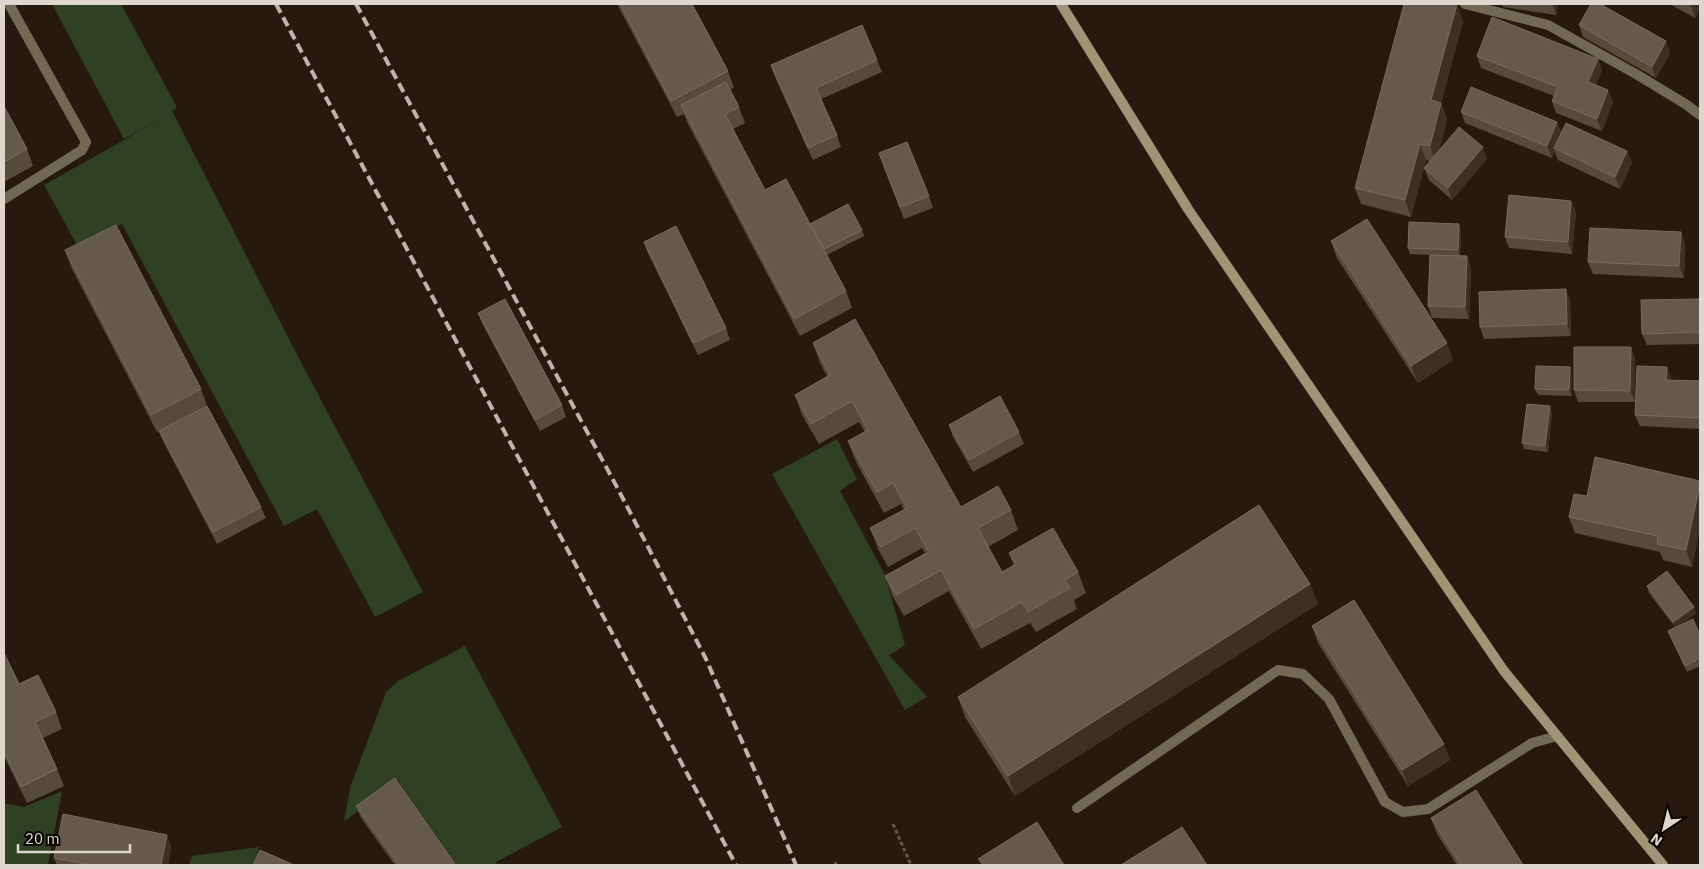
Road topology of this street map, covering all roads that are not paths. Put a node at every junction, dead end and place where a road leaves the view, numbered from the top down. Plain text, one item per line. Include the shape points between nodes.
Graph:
1 (9, 4) edge
2 (1061, 4) edge
3 (1465, 4) edge
4 (1700, 115) edge
5 (4, 199) edge
6 (1557, 736) junction
7 (1077, 808) dead end
8 (1662, 865) edge

1 - 5 street via 86,142 82,150
2 - 6 main road via 1188,209 1504,672
3 - 4 street via 1548,25 1636,74
6 - 7 street via 1532,743 1428,810 1403,812 1385,802 1329,699 1303,674 1278,670
6 - 8 main road

